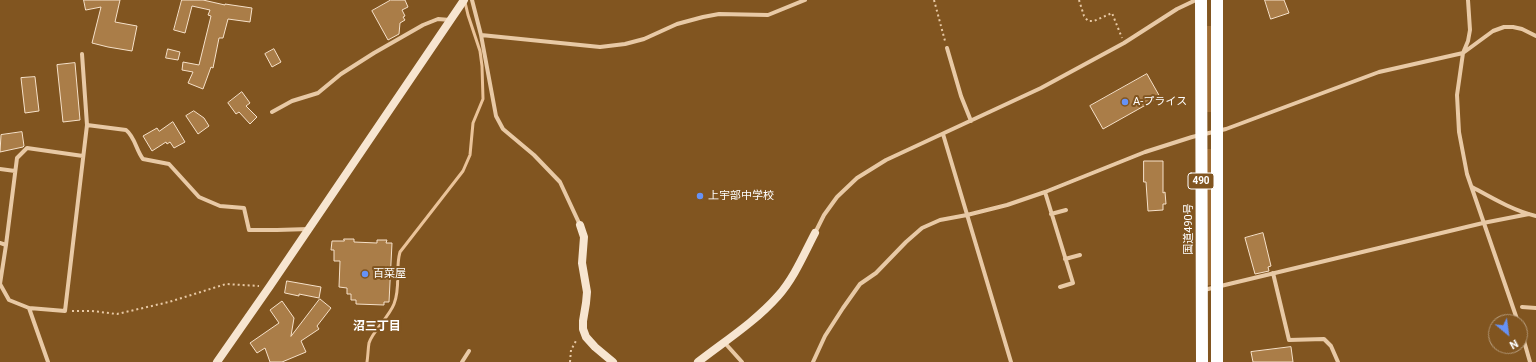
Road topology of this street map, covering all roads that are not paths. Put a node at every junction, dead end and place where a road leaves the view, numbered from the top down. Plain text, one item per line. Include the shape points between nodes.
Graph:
1 (472, 0) edge
2 (805, 0) edge
3 (1196, 0) edge
4 (1201, 0) edge
5 (1216, 0) edge
6 (1468, 0) edge
7 (460, 2) edge
8 (450, 20) junction
9 (481, 35) junction
10 (1536, 36) edge
11 (947, 48) road end
12 (1463, 53) junction
13 (82, 54) dead end
14 (272, 112) dead end
15 (971, 120) junction
16 (87, 125) junction
17 (1216, 132) junction
18 (943, 134) junction
19 (1201, 135) junction
20 (83, 156) junction
21 (0, 169) edge
22 (16, 171) junction
23 (1472, 187) junction
24 (1045, 192) junction
25 (1066, 210) dead end
26 (1051, 214) junction
27 (1529, 214) junction
28 (967, 216) junction
29 (1536, 216) edge
30 (1483, 223) junction
31 (580, 225) joint
32 (309, 229) junction
33 (815, 233) joint
34 (0, 243) edge
35 (6, 244) junction
36 (1080, 255) dead end
37 (1065, 260) junction
38 (1273, 273) junction
39 (1060, 287) dead end
40 (1217, 287) junction
41 (1202, 291) junction
42 (1522, 307) dead end
43 (30, 308) junction
44 (1536, 308) edge
45 (1515, 314) edge
46 (724, 342) junction
47 (469, 351) dead end
48 (48, 362) edge
49 (217, 362) edge
50 (462, 362) edge
51 (613, 362) edge
52 (698, 362) edge
53 (742, 362) edge
54 (814, 362) edge
55 (1011, 362) edge
56 (1202, 362) edge
57 (1217, 362) edge
58 (1338, 362) edge

1 - 9 street
2 - 9 street via 768,15 719,14 703,17 677,24 644,39 600,47
3 - 15 street via 1041,88
4 - 19 highway, 国道490号 / 490
5 - 17 highway, 490
6 - 12 street via 1470,30
7 - 8 street
8 - 14 street via 438,19 423,26 374,53 318,93 292,101
8 - 32 street
9 - 31 street via 496,116 503,128 560,182
10 - 12 street via 1522,29 1504,27 1493,31
11 - 15 street
12 - 17 street via 1379,72
12 - 23 street via 1457,95 1460,132 1467,174
13 - 16 street
15 - 18 street
16 - 20 street
16 - 32 street via 126,130 131,134 143,159 169,164 199,197 220,206 244,208 249,230
17 - 19 street
17 - 40 highway, 490
18 - 28 street
18 - 33 street via 886,160 857,178 837,197
19 - 24 street via 1145,152
19 - 41 highway, 国道490号 / 490
20 - 22 street via 28,148 16,158
20 - 43 street via 65,311
21 - 22 street
22 - 35 street
23 - 27 street
23 - 30 street
24 - 26 street
24 - 28 street
25 - 26 street
26 - 37 street
27 - 29 street
27 - 30 street
28 - 54 street via 940,220 922,228 876,273 860,284 825,336
28 - 55 street
30 - 38 street
30 - 45 street
31 - 51 street via 584,237 582,263 587,292 583,329 595,347
32 - 49 street
33 - 46 street via 798,267 778,296
34 - 35 street
35 - 43 street via 0,284 9,300
36 - 37 street
37 - 39 street via 1073,283
38 - 40 street
38 - 58 street via 1289,340 1324,339 1331,346
40 - 41 street
40 - 57 highway, 490
41 - 56 highway, 国道490号 / 490
42 - 44 street
43 - 48 street
46 - 52 street
46 - 53 street
47 - 50 street

